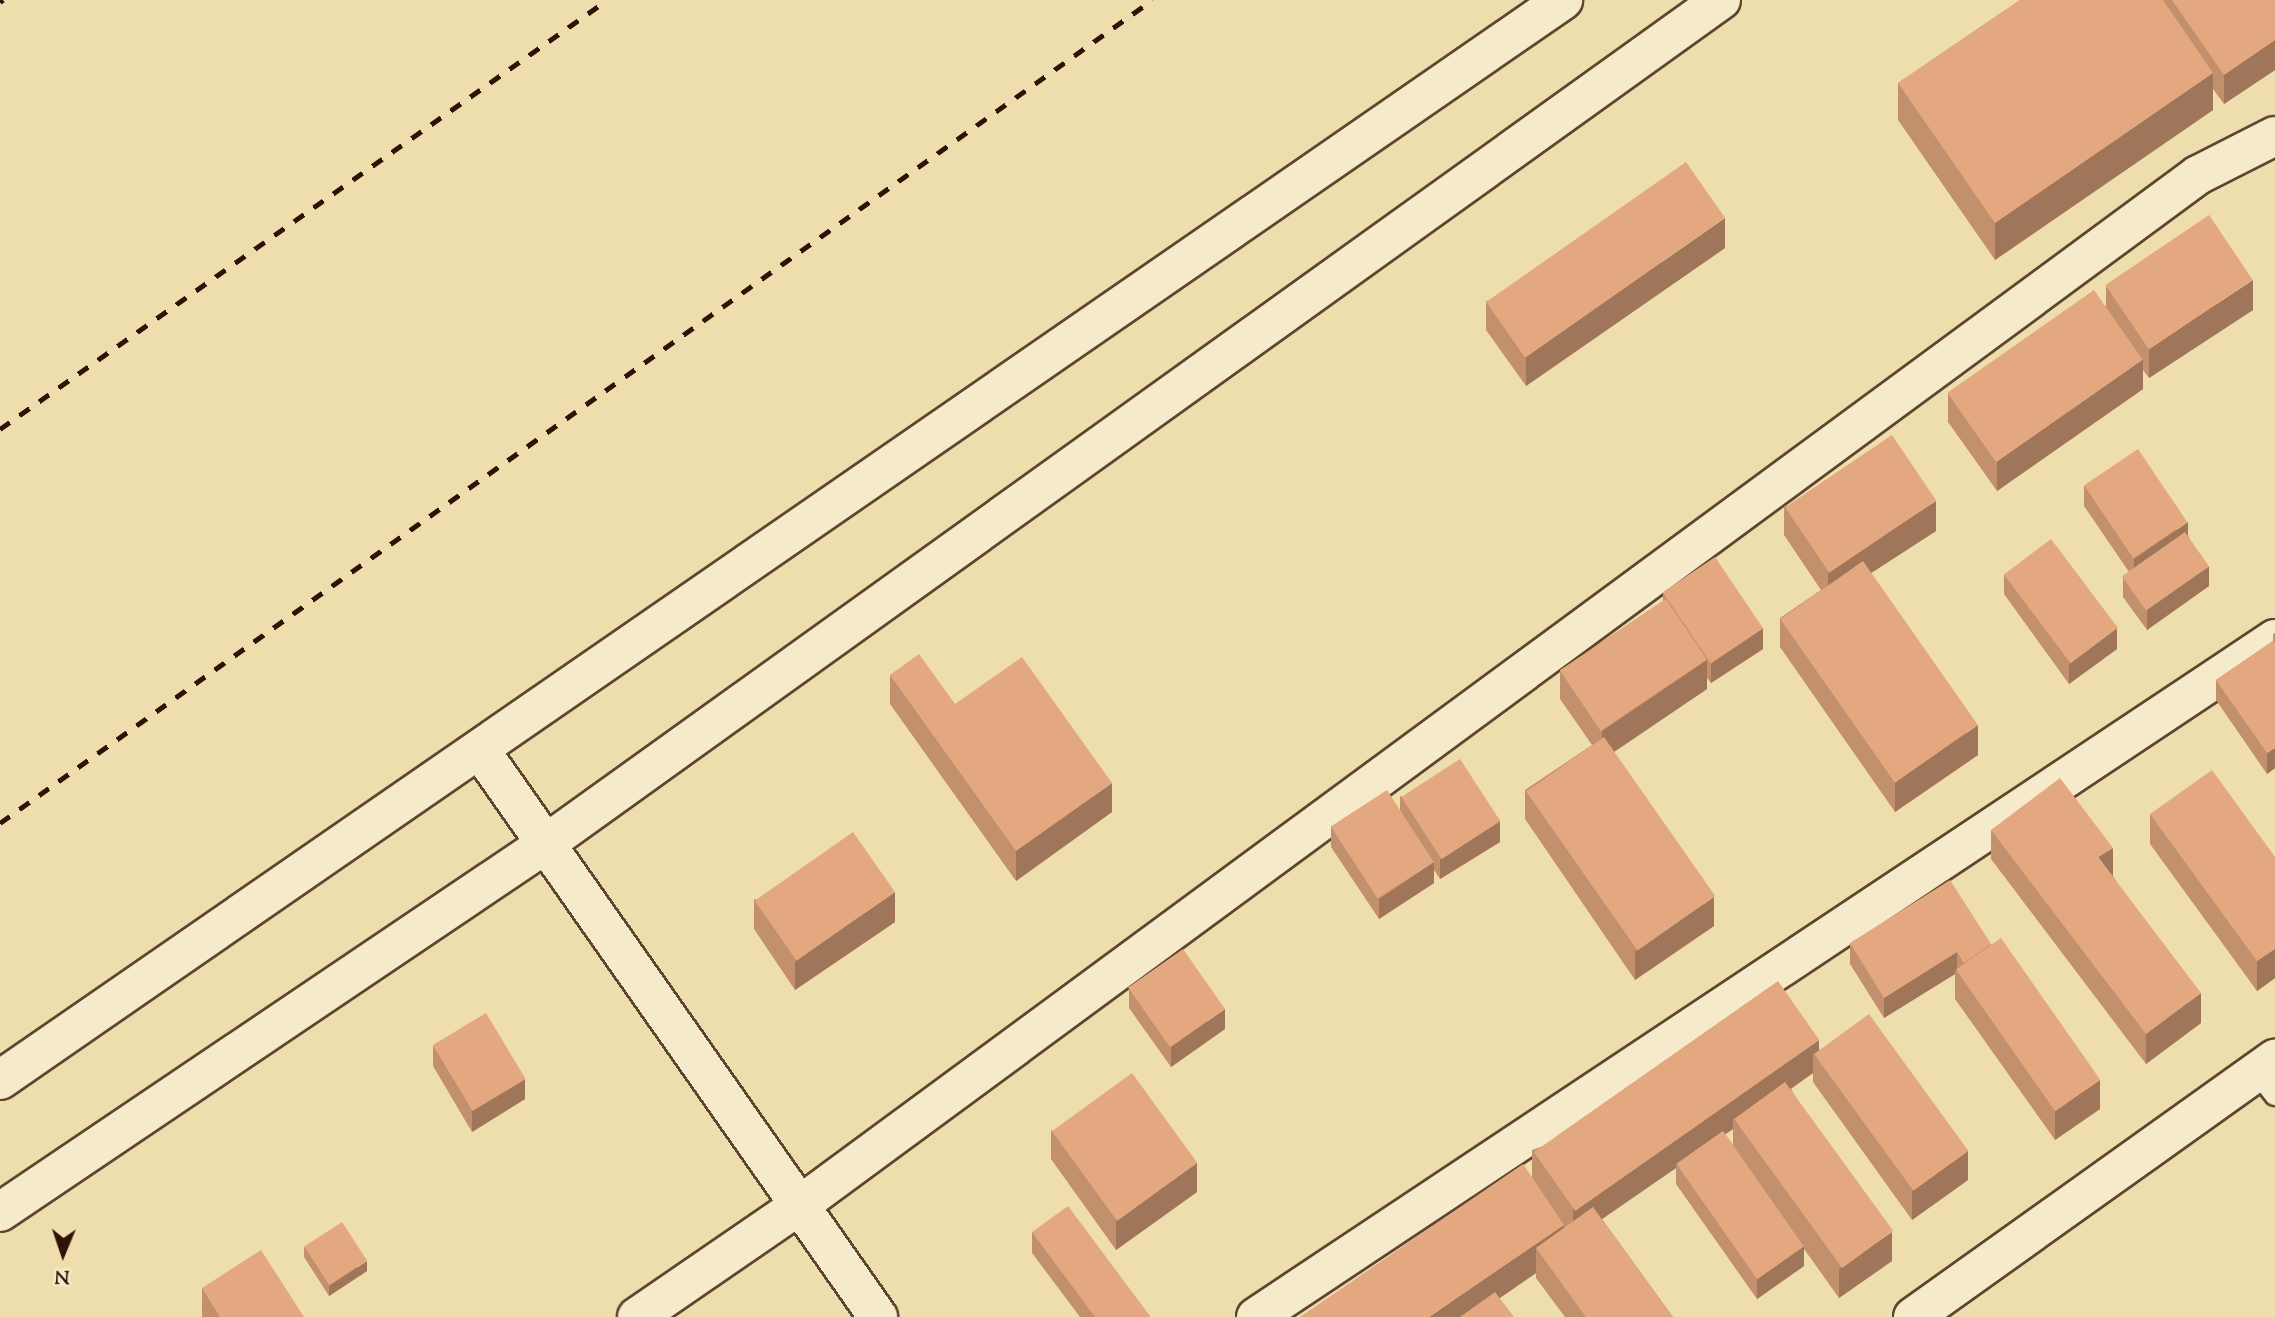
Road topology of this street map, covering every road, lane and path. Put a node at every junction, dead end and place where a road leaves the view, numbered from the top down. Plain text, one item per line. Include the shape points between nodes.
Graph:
1 (1563, 0) edge
2 (1721, 0) edge
3 (2275, 136) edge
4 (2275, 639) edge
5 (480, 750) junction
6 (544, 845) junction
7 (2269, 1074) edge
8 (0, 1080) edge
9 (800, 1205) junction
10 (0, 1212) edge
11 (637, 1317) edge
12 (878, 1317) edge
13 (1256, 1317) edge
14 (1913, 1317) edge

1 - 5 street
2 - 6 street
3 - 9 street via 2198,174
4 - 13 street
5 - 6 street
5 - 8 street
6 - 9 street
6 - 10 street
7 - 14 street
9 - 11 street
9 - 12 street

